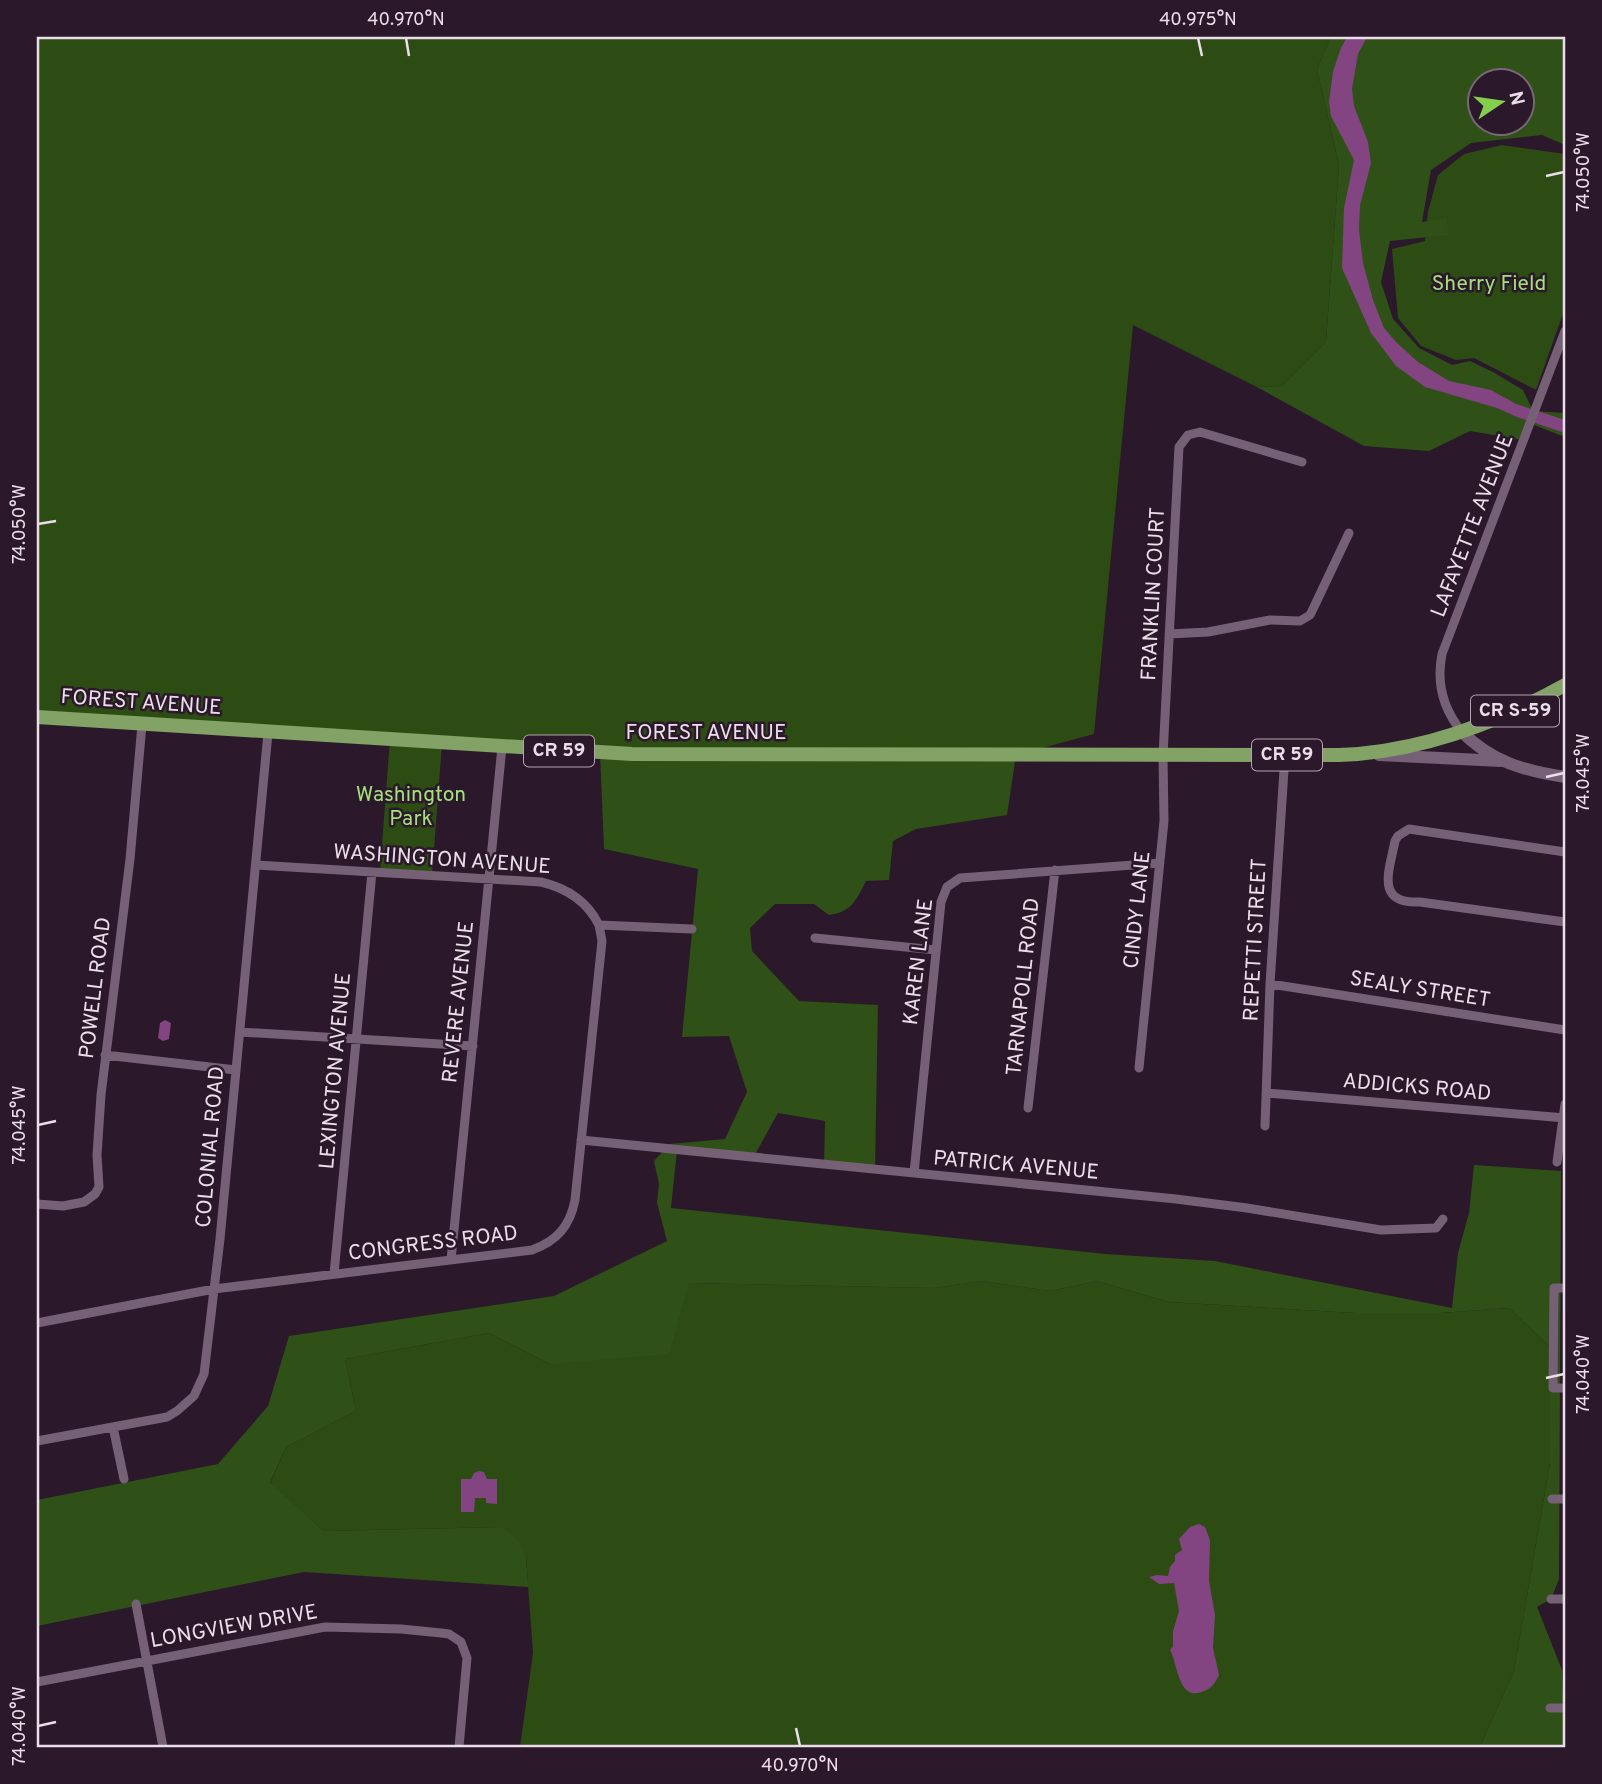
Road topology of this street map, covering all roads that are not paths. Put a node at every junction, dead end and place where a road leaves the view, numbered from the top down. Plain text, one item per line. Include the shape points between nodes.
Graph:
1 (1565, 331) edge
2 (1302, 462) dead end
3 (1349, 533) dead end
4 (1169, 634) junction
5 (1565, 685) edge
6 (37, 717) edge
7 (142, 725) junction
8 (1462, 732) junction
9 (268, 733) junction
10 (502, 747) junction
11 (1360, 754) junction
12 (1163, 755) junction
13 (1285, 755) junction
14 (1501, 761) junction
15 (1565, 777) edge
16 (1565, 852) edge
17 (1160, 863) junction
18 (256, 865) junction
19 (1055, 870) junction
20 (372, 872) junction
21 (489, 878) junction
22 (1565, 922) edge
23 (599, 925) junction
24 (692, 929) dead end
25 (815, 938) dead end
26 (936, 950) junction
27 (1270, 984) junction
28 (1565, 1030) edge
29 (240, 1032) junction
30 (356, 1039) junction
31 (473, 1046) junction
32 (105, 1055) junction
33 (1139, 1068) dead end
34 (236, 1070) junction
35 (1266, 1093) junction
36 (1565, 1104) edge
37 (1028, 1108) dead end
38 (1564, 1117) edge
39 (1265, 1126) dead end
40 (581, 1140) junction
41 (1557, 1162) dead end
42 (914, 1173) junction
43 (37, 1204) edge
44 (1443, 1219) dead end
45 (452, 1260) junction
46 (334, 1274) junction
47 (1565, 1288) edge
48 (214, 1289) junction
49 (37, 1323) edge
50 (1565, 1388) edge
51 (113, 1427) junction
52 (37, 1441) edge
53 (124, 1479) dead end
54 (1552, 1499) dead end
55 (1565, 1499) edge
56 (1551, 1599) dead end
57 (1565, 1599) edge
58 (136, 1604) dead end
59 (147, 1660) junction
60 (37, 1682) edge
61 (1550, 1708) dead end
62 (1565, 1708) edge
63 (163, 1747) edge
64 (460, 1747) edge

1 - 8 street, LAFAYETTE AVENUE via 1442,654 1442,698
2 - 4 street, FRANKLIN COURT via 1200,432 1185,437 1179,447
3 - 4 street via 1305,619
4 - 12 street, FRANKLIN COURT
5 - 8 main road, CR S-59
6 - 7 main road, FOREST AVENUE / CR 59
7 - 9 main road, FOREST AVENUE / CR 59
7 - 32 street, POWELL ROAD
8 - 11 main road, CR 59 via 1409,748
8 - 14 main road
9 - 10 main road, FOREST AVENUE / CR 59
9 - 18 street, COLONIAL ROAD
10 - 12 main road, FOREST AVENUE / CR 59 via 632,754
10 - 21 street, REVERE AVENUE
11 - 13 main road, CR 59
11 - 14 main road
12 - 13 main road, CR 59
12 - 17 street, CINDY LANE
13 - 27 street, REPETTI STREET
14 - 15 main road
16 - 22 street via 1409,829 1395,842 1387,882 1392,895 1402,902
17 - 19 street, KAREN LANE
17 - 33 street, CINDY LANE
18 - 20 street, WASHINGTON AVENUE
18 - 29 street, COLONIAL ROAD
19 - 26 street, KAREN LANE via 953,881 943,894
19 - 37 street, TARNAPOLL ROAD
20 - 21 street, WASHINGTON AVENUE
20 - 30 street, LEXINGTON AVENUE
21 - 23 street, WASHINGTON AVENUE via 554,885 579,899
21 - 31 street, REVERE AVENUE
23 - 24 street
23 - 40 street, CONGRESS ROAD via 602,941
25 - 26 street
26 - 42 street, KAREN LANE
27 - 28 street, SEALY STREET
27 - 35 street, REPETTI STREET
29 - 30 street
29 - 34 street, COLONIAL ROAD
30 - 31 street
30 - 46 street, LEXINGTON AVENUE
31 - 45 street, REVERE AVENUE
32 - 34 street
32 - 43 street, POWELL ROAD via 99,1187 84,1202
34 - 48 street, COLONIAL ROAD
35 - 38 street, ADDICKS ROAD
35 - 39 street, REPETTI STREET
36 - 38 street
38 - 41 street
40 - 42 street, PATRICK AVENUE
40 - 45 street, CONGRESS ROAD via 573,1212 555,1239 532,1250
42 - 44 street, PATRICK AVENUE via 1199,1202 1381,1230 1436,1228
45 - 46 street, CONGRESS ROAD
46 - 48 street, CONGRESS ROAD
47 - 50 street via 1554,1288 1553,1388
48 - 49 street, CONGRESS ROAD
48 - 51 street, COLONIAL ROAD via 204,1374 194,1396 167,1417
51 - 52 street, COLONIAL ROAD
51 - 53 street
54 - 55 street
56 - 57 street
58 - 59 street
59 - 60 street, LONGVIEW DRIVE
59 - 63 street
59 - 64 street, LONGVIEW DRIVE via 305,1629 344,1626 449,1634 461,1643 467,1658
61 - 62 street

